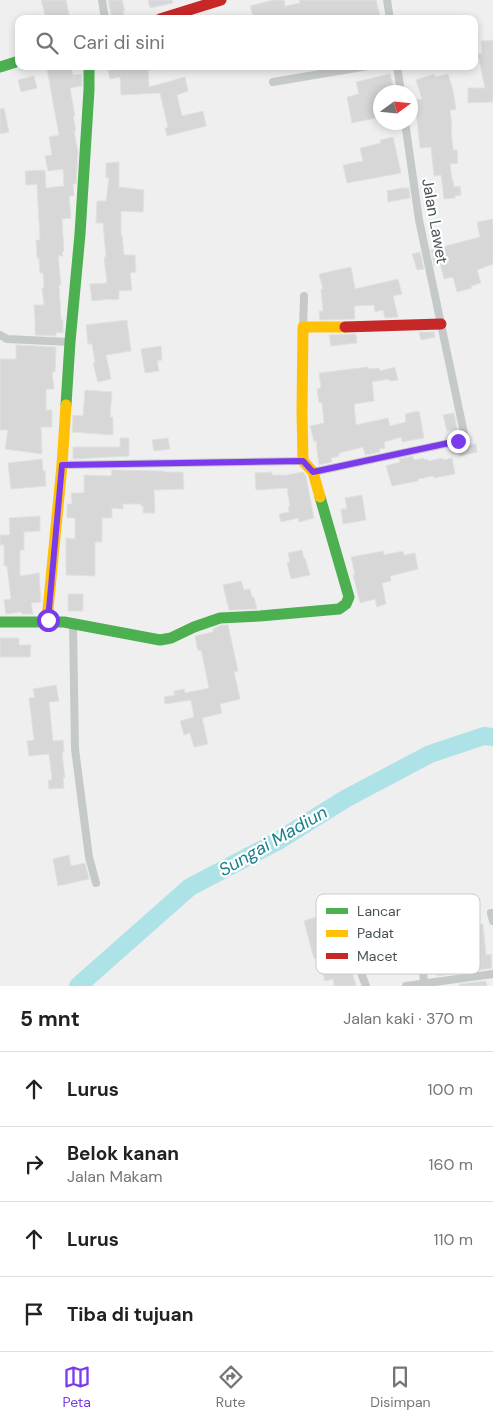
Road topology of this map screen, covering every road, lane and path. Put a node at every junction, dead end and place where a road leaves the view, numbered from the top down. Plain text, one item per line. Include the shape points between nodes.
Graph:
1 (102, 0) edge
2 (387, 0) edge
3 (216, 1) edge
4 (104, 15) edge
5 (172, 15) edge
6 (389, 15) edge
7 (15, 62) edge
8 (0, 67) edge
9 (89, 70) edge
10 (344, 70) edge
11 (398, 70) edge
12 (273, 82) dead end
13 (400, 85) edge
14 (406, 130) edge
15 (304, 296) dead end
16 (441, 324) junction
17 (303, 327) junction
18 (0, 335) edge
19 (70, 342) junction
20 (303, 461) junction
21 (62, 465) junction
22 (313, 472) junction
23 (48, 620) junction
24 (0, 622) edge
25 (73, 623) junction
26 (96, 883) dead end
27 (361, 974) edge
28 (423, 974) edge
29 (493, 974) edge
30 (424, 984) junction
31 (366, 986) edge
32 (406, 986) edge

1 - 4 street
2 - 6 street
3 - 5 street
7 - 8 street
9 - 19 street
10 - 12 street
11 - 13 street
14 - 16 street, Jalan Lawet via 419,220
15 - 17 street
16 - 17 street
16 - 22 street, Jalan Lawet via 464,433 462,439
17 - 20 street
18 - 19 street via 7,339
19 - 21 street
20 - 21 street
20 - 22 street
21 - 23 street
22 - 25 street via 349,597 346,607 220,618 160,640
23 - 24 street
23 - 25 street
25 - 26 street via 75,750 89,857
27 - 31 street
28 - 30 street
29 - 30 street
30 - 32 street

